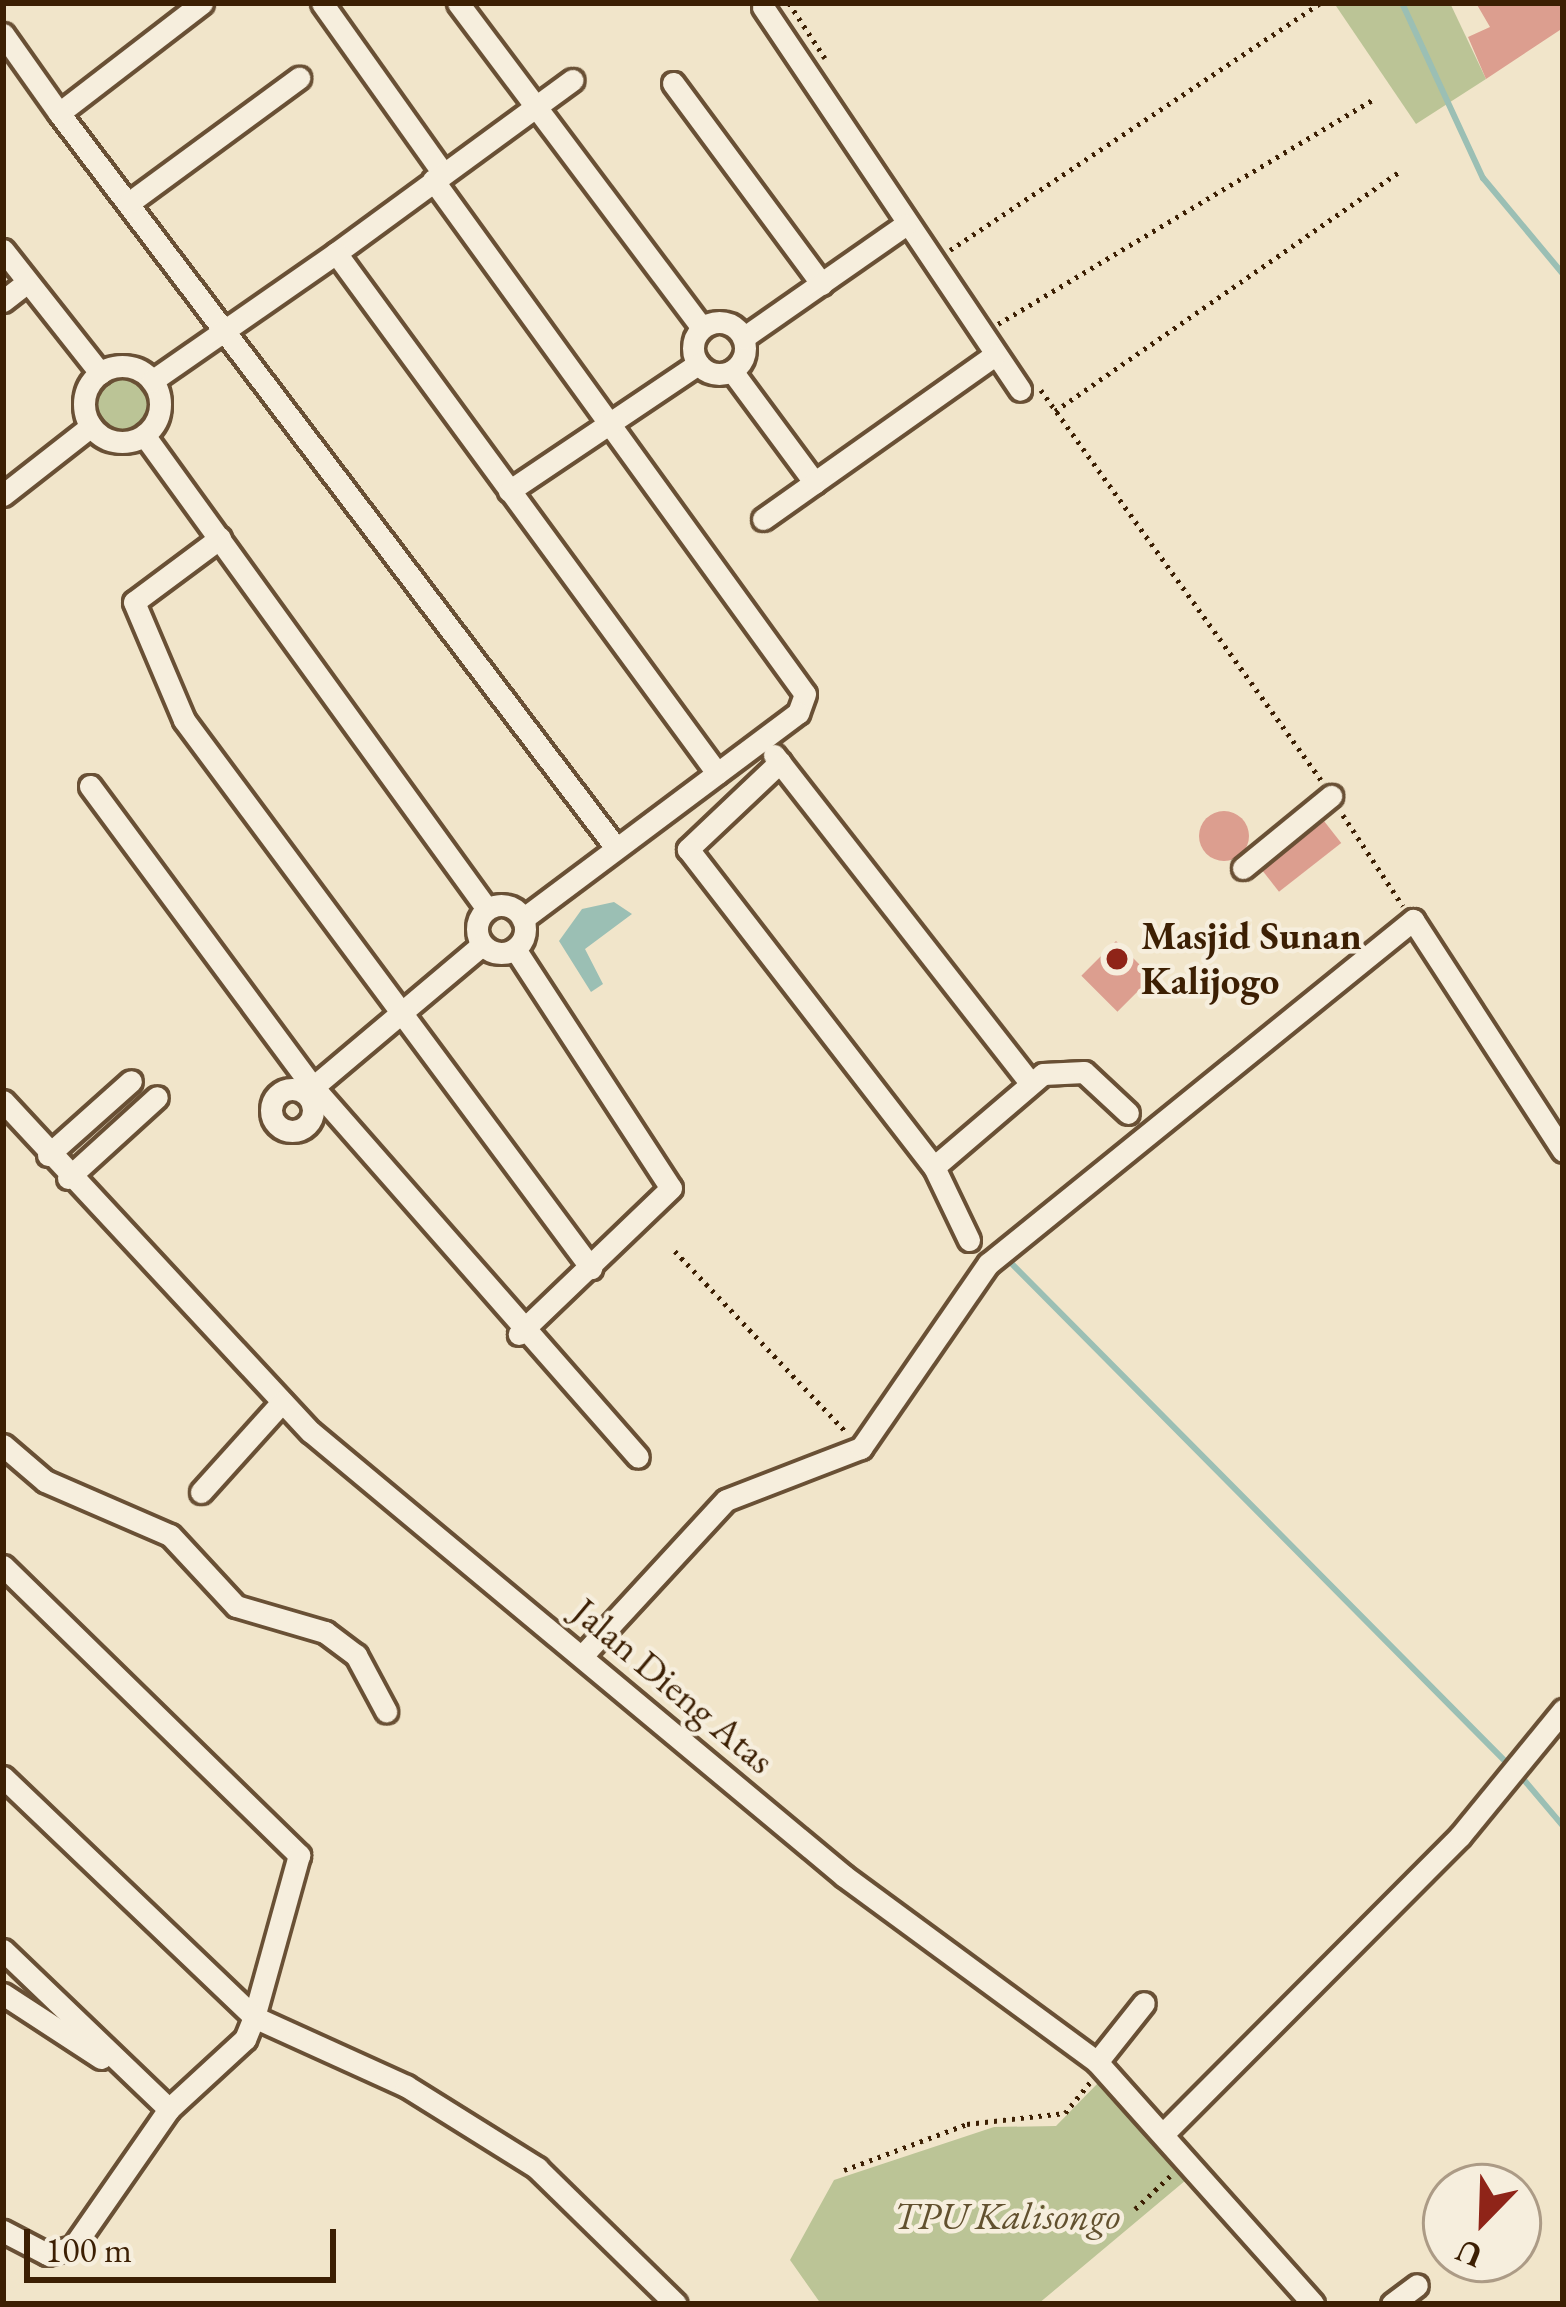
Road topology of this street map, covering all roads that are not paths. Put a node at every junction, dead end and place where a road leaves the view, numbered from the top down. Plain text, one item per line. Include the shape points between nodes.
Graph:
1 (202, 3) edge
2 (322, 3) edge
3 (458, 3) edge
4 (764, 7) dead end
5 (3, 34) edge
6 (299, 78) dead end
7 (572, 80) dead end
8 (674, 83) dead end
9 (531, 109) junction
10 (59, 113) junction
11 (438, 177) junction
12 (130, 202) junction
13 (905, 225) junction
14 (3, 250) edge
15 (336, 253) junction
16 (27, 282) junction
17 (822, 284) junction
18 (3, 301) edge
19 (228, 326) junction
20 (702, 328) junction
21 (743, 338) junction
22 (1003, 349) junction
23 (698, 364) junction
24 (732, 371) junction
25 (100, 373) junction
26 (152, 381) junction
27 (1027, 386) road end
28 (91, 425) junction
29 (609, 425) junction
30 (144, 435) junction
31 (815, 483) junction
32 (509, 491) junction
33 (3, 494) edge
34 (763, 519) dead end
35 (220, 538) junction
36 (763, 740) junction
37 (780, 762) junction
38 (717, 773) junction
39 (90, 786) dead end
40 (1331, 796) road end
41 (616, 848) junction
42 (1244, 868) dead end
43 (487, 909) junction
44 (523, 919) junction
45 (482, 945) junction
46 (514, 950) junction
47 (399, 1017) junction
48 (131, 1082) dead end
49 (1030, 1083) junction
50 (309, 1090) junction
51 (157, 1097) dead end
52 (6, 1111) edge
53 (1128, 1113) dead end
54 (1563, 1150) edge
55 (48, 1155) junction
56 (934, 1167) junction
57 (68, 1178) junction
58 (970, 1240) dead end
59 (591, 1268) junction
60 (519, 1334) junction
61 (282, 1402) junction
62 (3, 1445) edge
63 (638, 1457) dead end
64 (201, 1492) dead end
65 (3, 1566) edge
66 (582, 1656) junction
67 (1563, 1710) edge
68 (386, 1711) dead end
69 (3, 1777) edge
70 (3, 1951) edge
71 (3, 1994) edge
72 (1144, 2002) dead end
73 (254, 2017) junction
74 (1099, 2064) junction
75 (147, 2088) junction
76 (169, 2109) junction
77 (1167, 2130) junction
78 (3, 2231) edge
79 (1417, 2285) dead end
80 (676, 2304) edge
81 (1313, 2304) edge
82 (1391, 2304) edge

1 - 10 street
2 - 11 street
3 - 9 street
4 - 13 street
5 - 10 street
6 - 12 street
7 - 9 street
8 - 17 street
9 - 11 street
9 - 20 street
10 - 12 street
11 - 15 street
11 - 29 street
12 - 19 street
13 - 17 street
13 - 22 street
14 - 16 street
15 - 19 street
15 - 32 street
16 - 18 street
16 - 25 street
17 - 21 street
19 - 26 street
19 - 41 street
20 - 21 street via 724,323
20 - 23 street
21 - 24 street
22 - 27 street
22 - 31 street
23 - 24 street
23 - 29 street
24 - 31 street
25 - 26 street via 127,367
25 - 28 street via 85,397
26 - 30 street via 159,414
28 - 30 street via 116,441
28 - 33 street
29 - 32 street
29 - 36 street via 801,685 798,713
30 - 35 street
31 - 34 street
32 - 38 street
35 - 43 street
35 - 47 street via 133,609 184,720
36 - 37 street
36 - 38 street
37 - 49 street
37 - 56 street via 688,849
38 - 41 street
39 - 50 street
40 - 42 street
41 - 44 street
43 - 44 street via 511,907
43 - 45 street
44 - 46 street
45 - 46 street
45 - 47 street
46 - 59 street via 670,1177 664,1202
47 - 50 street
47 - 59 street
48 - 55 street
49 - 53 street via 1084,1072
49 - 56 street
50 - 60 street
51 - 57 street
52 - 55 street, Jalan Dieng Atas
54 - 66 street via 1413,920 988,1264 861,1448 760,1478 726,1501
55 - 57 street, Jalan Dieng Atas
56 - 58 street
57 - 61 street, Jalan Dieng Atas
59 - 60 street
60 - 63 street
61 - 64 street
61 - 66 street, Jalan Dieng Atas
62 - 68 street via 45,1481 170,1535 236,1606 325,1632 356,1655
65 - 73 street via 299,1855
66 - 74 street, Jalan Dieng Atas via 922,1939
67 - 77 street via 1287,2019
69 - 73 street
70 - 75 street
71 - 75 street
72 - 74 street
73 - 76 street via 245,2039
73 - 80 street via 406,2086 537,2168
74 - 77 street, Jalan Dieng Atas
75 - 76 street
76 - 78 street via 74,2247 47,2254
77 - 81 street, Jalan Dieng Atas
79 - 82 street

